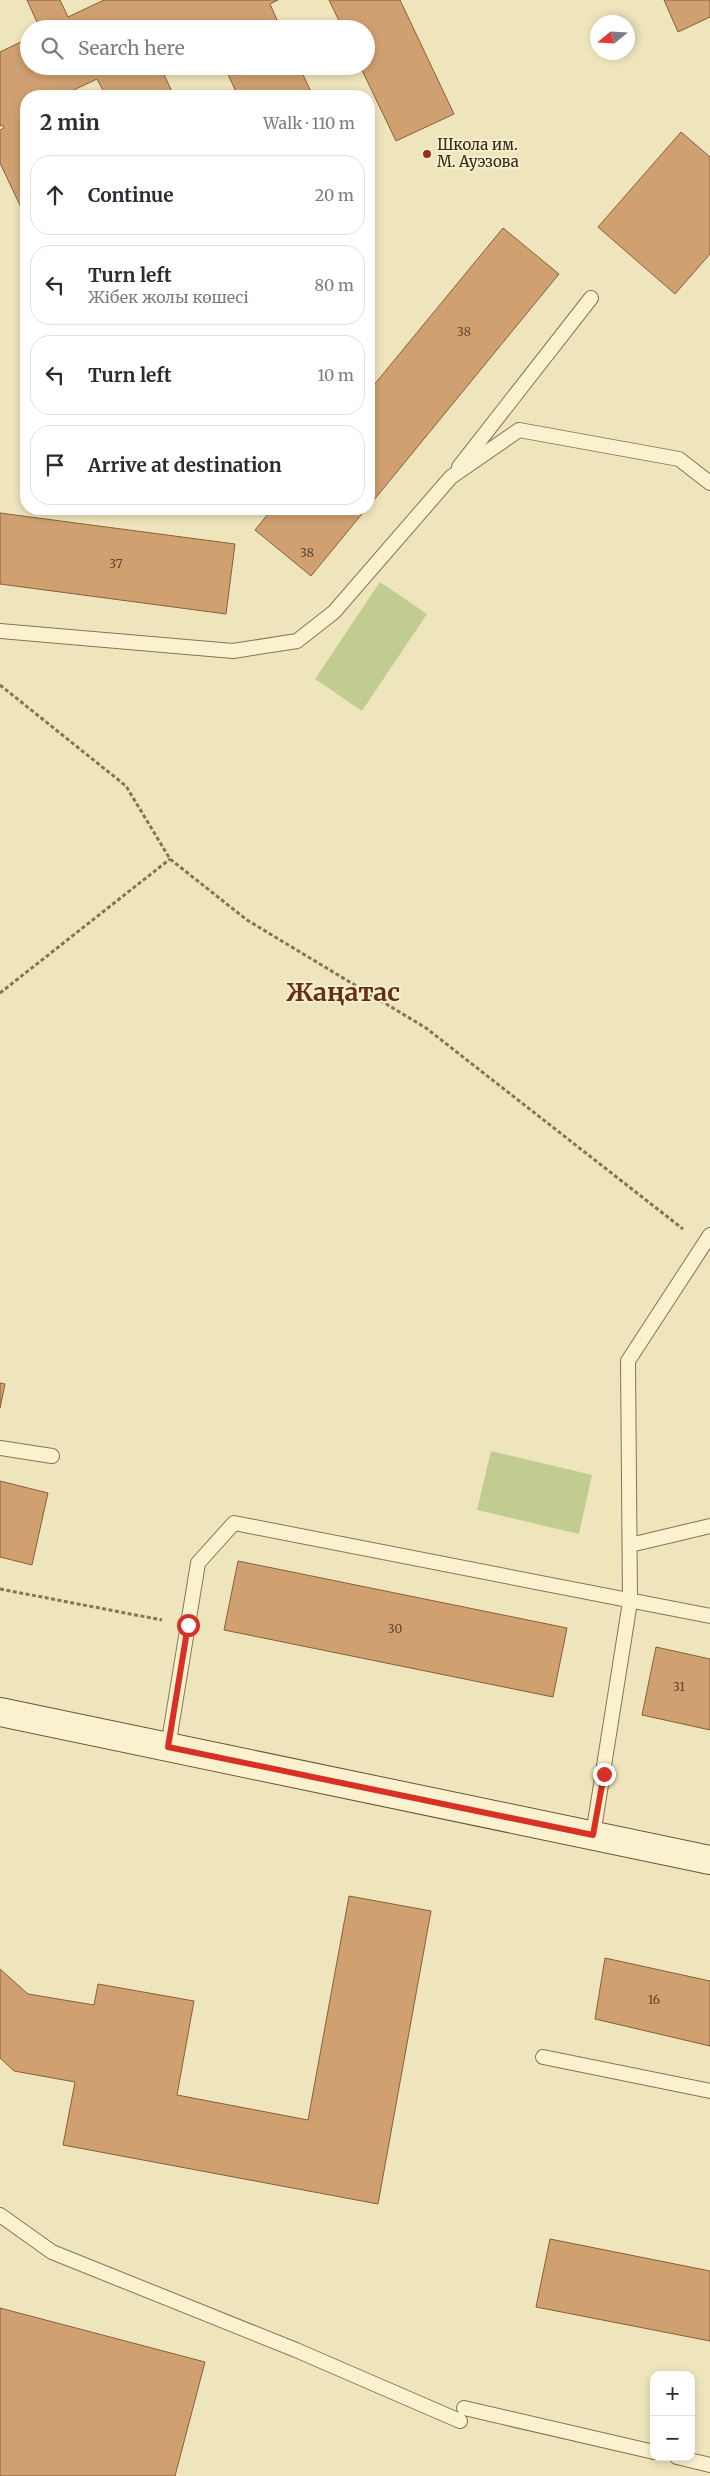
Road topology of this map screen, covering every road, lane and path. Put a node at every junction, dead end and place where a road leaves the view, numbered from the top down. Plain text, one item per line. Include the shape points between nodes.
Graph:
1 (591, 298) dead end
2 (451, 477) junction
3 (710, 483) edge
4 (0, 630) edge
5 (0, 684) edge
6 (170, 859) junction
7 (0, 993) edge
8 (707, 1240) edge
9 (0, 1448) edge
10 (52, 1456) dead end
11 (710, 1526) edge
12 (630, 1546) junction
13 (0, 1588) edge
14 (630, 1602) junction
15 (710, 1616) edge
16 (188, 1625) junction
17 (0, 1712) edge
18 (168, 1747) junction
19 (593, 1835) junction
20 (710, 1860) edge
21 (543, 2057) dead end
22 (710, 2091) edge
23 (0, 2215) edge
24 (650, 2451) edge
25 (694, 2461) edge
26 (710, 2465) edge

1 - 2 lane
2 - 3 lane via 519,430 679,459
2 - 4 lane via 334,612 297,641 233,651
5 - 6 path via 126,786
6 - 7 path
6 - 8 path via 246,920 426,1028
8 - 12 lane via 628,1361
9 - 10 lane
11 - 12 lane
12 - 14 lane
13 - 16 path
14 - 15 lane
14 - 16 lane via 234,1523 198,1562
14 - 19 lane
16 - 18 lane
17 - 18 main road
18 - 19 main road
19 - 20 main road
21 - 22 lane
23 - 24 lane via 52,2252 462,2414
25 - 26 lane

